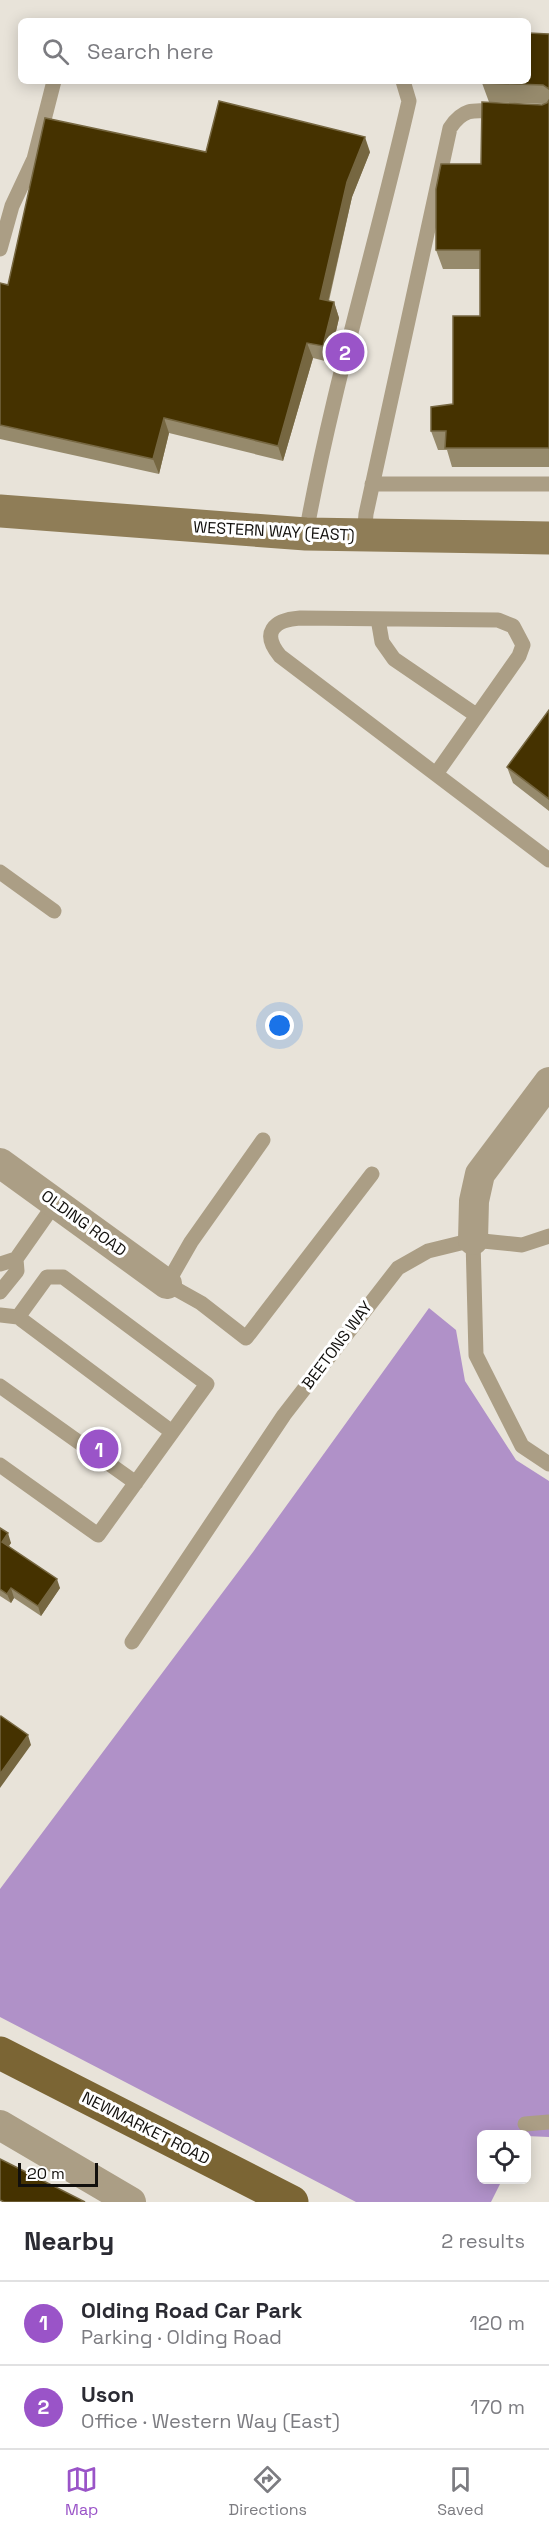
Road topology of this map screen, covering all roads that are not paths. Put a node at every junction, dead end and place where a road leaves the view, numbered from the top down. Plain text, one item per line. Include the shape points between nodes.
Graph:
1 (53, 84) edge
2 (404, 84) edge
3 (514, 113) edge
4 (0, 249) edge
5 (372, 484) junction
6 (549, 484) edge
7 (0, 511) edge
8 (306, 534) junction
9 (364, 537) junction
10 (549, 538) edge
11 (378, 619) junction
12 (476, 715) junction
13 (436, 774) junction
14 (549, 860) edge
15 (0, 872) edge
16 (54, 911) dead end
17 (549, 1082) edge
18 (263, 1140) dead end
19 (0, 1163) edge
20 (372, 1173) dead end
21 (56, 1202) junction
22 (549, 1236) edge
23 (473, 1240) junction
24 (16, 1259) junction
25 (0, 1264) edge
26 (167, 1284) junction
27 (0, 1292) edge
28 (0, 1315) edge
29 (18, 1317) junction
30 (0, 1386) edge
31 (172, 1432) junction
32 (549, 1464) edge
33 (0, 1465) edge
34 (136, 1483) junction
35 (132, 1642) dead end
36 (0, 2053) edge
37 (549, 2122) edge
38 (525, 2124) dead end
39 (0, 2125) edge
40 (131, 2202) edge
41 (292, 2202) edge

1 - 4 lane via 34,159 12,206
2 - 8 lane via 409,101 343,360
3 - 5 lane via 467,111 450,128
5 - 6 lane
5 - 9 lane
7 - 8 street, WESTERN WAY (EAST)
8 - 9 street, WESTERN WAY (EAST)
9 - 10 street, WESTERN WAY (EAST)
11 - 12 lane via 382,642 394,659
11 - 12 lane via 498,620 513,626 523,645 519,656
11 - 13 lane via 285,619 274,626 271,646
12 - 13 lane
13 - 14 lane
15 - 16 lane
17 - 23 street via 480,1174 474,1201
18 - 26 lane via 191,1242
19 - 21 street, OLDING ROAD
20 - 26 lane via 246,1338 201,1303
21 - 24 lane
21 - 26 street, OLDING ROAD
22 - 23 lane, BEETONS WAY via 522,1245
23 - 32 lane via 476,1355 522,1446
23 - 35 lane, BEETONS WAY via 428,1251 398,1268 379,1289 284,1415
24 - 25 lane
24 - 27 lane via 17,1270
28 - 29 lane
29 - 31 lane
29 - 31 lane via 47,1277 63,1277 207,1384
30 - 34 lane
31 - 34 lane
33 - 34 lane via 98,1535
36 - 41 main road, NEWMARKET ROAD
37 - 38 lane
39 - 40 street

